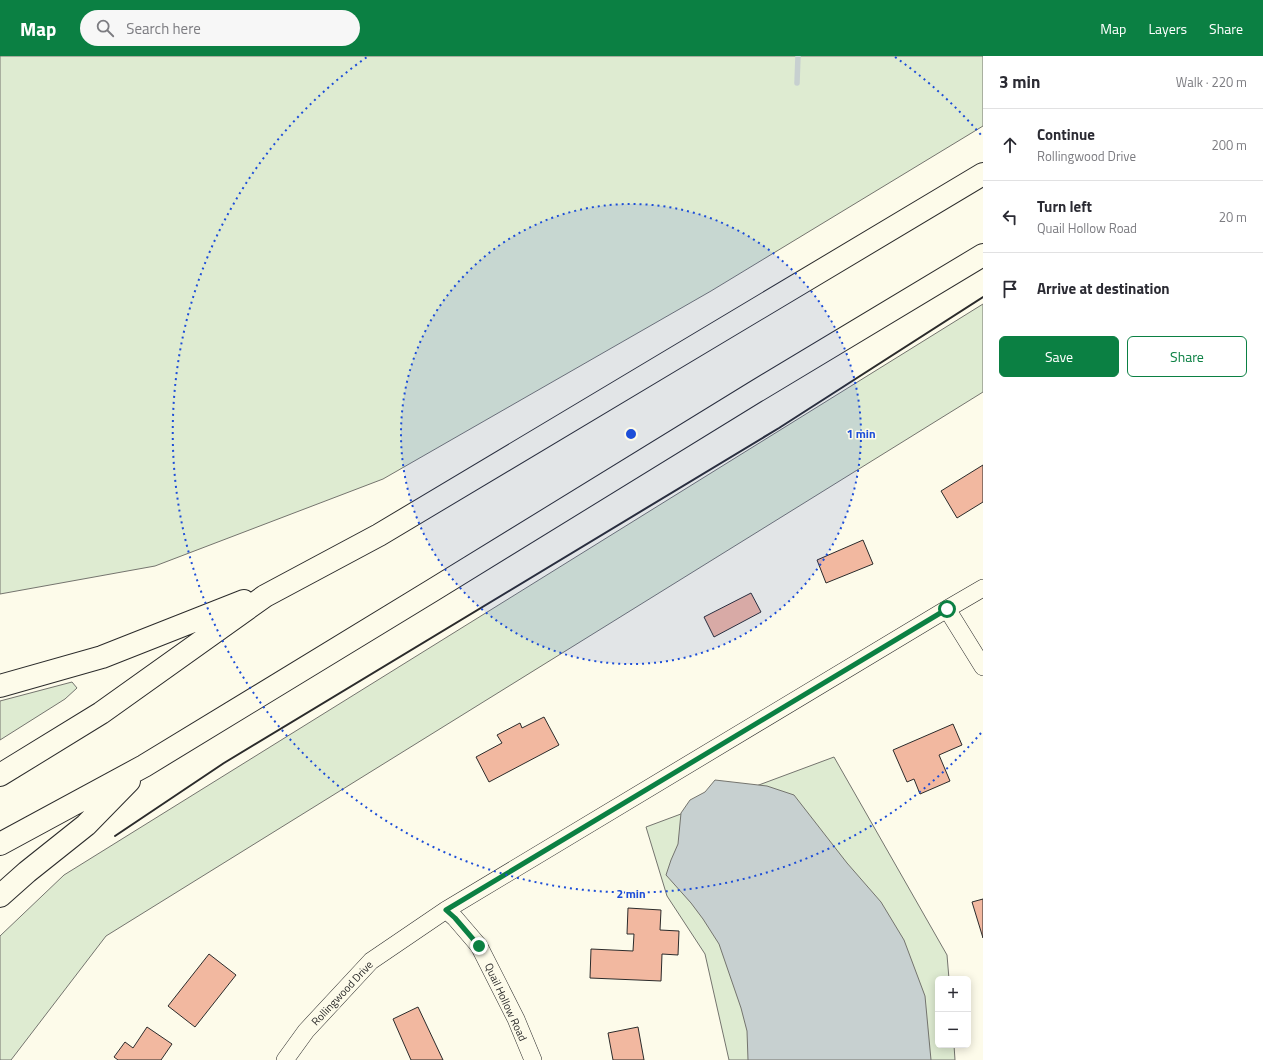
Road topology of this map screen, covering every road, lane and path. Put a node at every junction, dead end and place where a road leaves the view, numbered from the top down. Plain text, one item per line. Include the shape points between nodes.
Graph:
1 (983, 174) edge
2 (983, 255) edge
3 (983, 588) edge
4 (265, 596) junction
5 (947, 609) junction
6 (983, 667) edge
7 (0, 686) edge
8 (144, 766) junction
9 (0, 775) edge
10 (0, 844) edge
11 (0, 896) edge
12 (446, 910) junction
13 (285, 1060) edge
14 (533, 1060) edge

1 - 4 highway via 379,535
2 - 8 highway
3 - 5 street, Rollingwood Drive
4 - 7 highway via 238,602 102,657
4 - 9 highway via 101,712
5 - 6 street
5 - 12 street, Rollingwood Drive
8 - 10 highway
8 - 11 highway via 86,825
12 - 13 street, Rollingwood Drive via 372,960 306,1031
12 - 14 street, Quail Hollow Road via 479,946 516,1019

